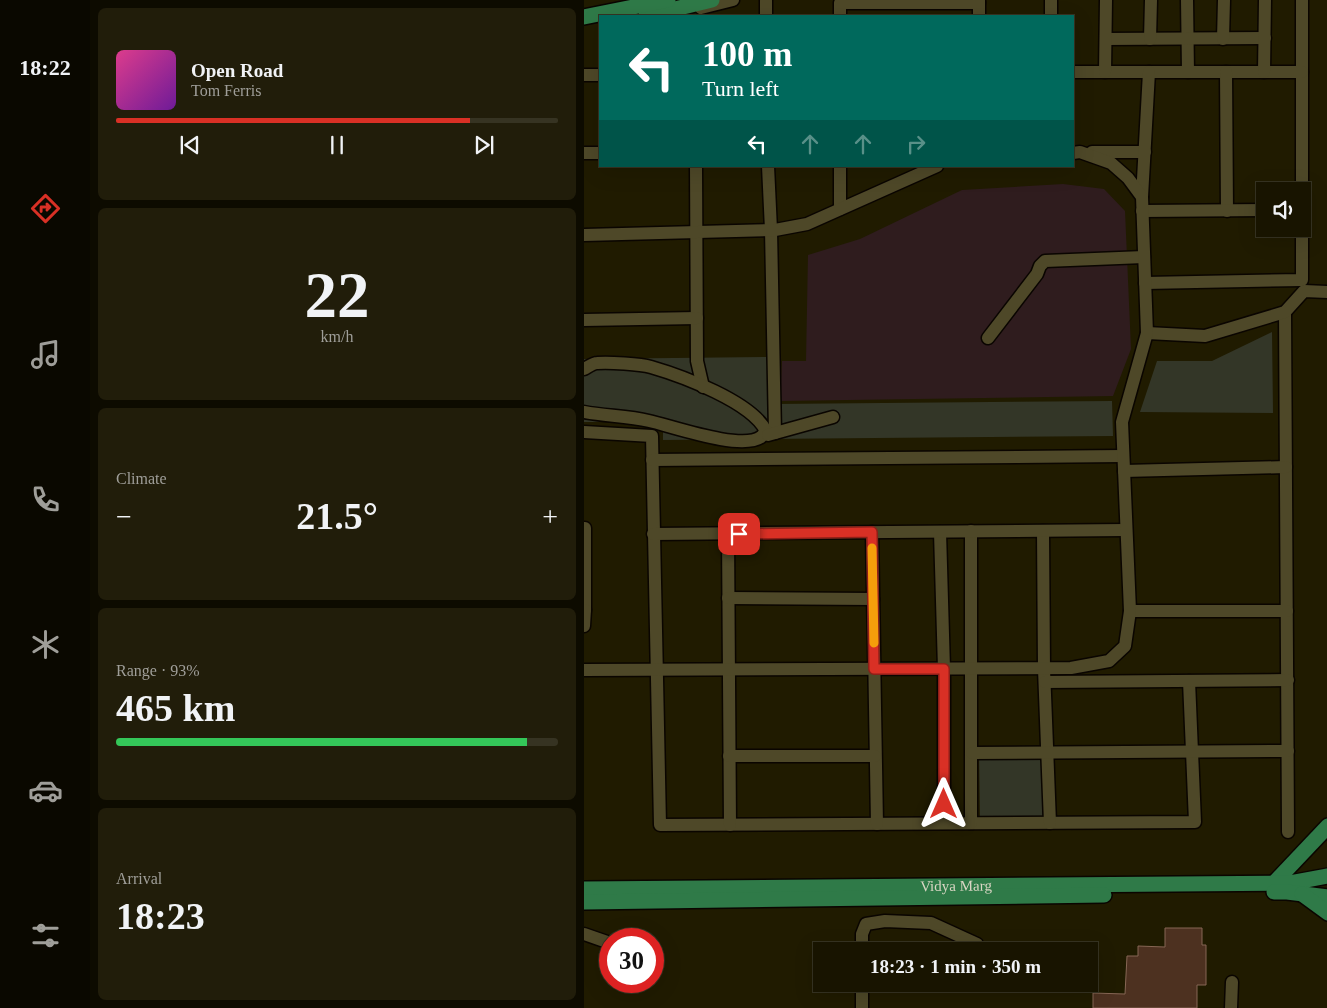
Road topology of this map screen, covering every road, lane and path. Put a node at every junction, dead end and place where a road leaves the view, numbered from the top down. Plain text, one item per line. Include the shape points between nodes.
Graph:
1 (668, 0) edge
2 (712, 0) edge
3 (733, 0) edge
4 (1051, 0) edge
5 (1106, 0) edge
6 (1151, 0) edge
7 (1187, 0) edge
8 (1224, 0) edge
9 (1265, 0) edge
10 (1302, 0) edge
11 (766, 1) dead end
12 (979, 1) edge
13 (614, 10) edge
14 (650, 15) edge
15 (676, 15) edge
16 (766, 15) edge
17 (840, 15) edge
18 (979, 15) edge
19 (1051, 15) edge
20 (584, 17) edge
21 (599, 25) edge
22 (584, 28) edge
23 (1187, 38) junction
24 (1223, 38) junction
25 (1265, 38) junction
26 (1106, 39) junction
27 (1150, 39) junction
28 (1074, 72) edge
29 (1105, 72) junction
30 (1149, 72) junction
31 (1188, 72) junction
32 (1226, 72) junction
33 (1264, 72) junction
34 (1302, 72) junction
35 (584, 75) edge
36 (599, 75) edge
37 (1076, 152) edge
38 (1145, 152) junction
39 (584, 153) edge
40 (599, 153) edge
41 (696, 167) edge
42 (768, 167) edge
43 (840, 167) edge
44 (935, 167) edge
45 (1302, 182) edge
46 (1142, 198) junction
47 (840, 210) junction
48 (1256, 210) edge
49 (1142, 211) junction
50 (1227, 211) junction
51 (771, 230) junction
52 (696, 232) junction
53 (584, 235) edge
54 (1302, 237) edge
55 (1144, 257) junction
56 (1145, 283) junction
57 (1303, 286) junction
58 (1327, 292) edge
59 (1286, 312) junction
60 (697, 318) junction
61 (584, 320) edge
62 (1146, 333) junction
63 (988, 338) dead end
64 (584, 369) edge
65 (703, 387) junction
66 (584, 412) edge
67 (604, 416) junction
68 (833, 417) dead end
69 (584, 431) edge
70 (775, 433) junction
71 (761, 438) junction
72 (1123, 456) junction
73 (652, 460) junction
74 (1286, 467) junction
75 (1124, 471) junction
76 (584, 524) edge
77 (1125, 530) junction
78 (971, 531) junction
79 (1043, 531) junction
80 (872, 532) junction
81 (940, 532) junction
82 (653, 534) junction
83 (728, 534) junction
84 (728, 598) junction
85 (873, 599) junction
86 (585, 610) edge
87 (1130, 611) junction
88 (1287, 611) junction
89 (584, 626) edge
90 (655, 669) junction
91 (729, 669) junction
92 (874, 669) junction
93 (944, 669) junction
94 (971, 669) junction
95 (1044, 669) junction
96 (584, 670) edge
97 (1288, 680) junction
98 (1189, 681) junction
99 (1045, 682) junction
100 (1192, 750) junction
101 (1288, 751) junction
102 (972, 752) junction
103 (1048, 752) junction
104 (729, 756) junction
105 (875, 756) junction
106 (972, 823) junction
107 (1050, 823) junction
108 (877, 824) junction
109 (944, 824) junction
110 (730, 825) junction
111 (1327, 826) edge
112 (1288, 832) dead end
113 (1327, 876) edge
114 (1274, 883) junction
115 (584, 888) edge
116 (1301, 893) junction
117 (1327, 897) edge
118 (584, 902) edge
119 (1327, 913) edge
120 (584, 934) edge
121 (599, 939) edge
122 (862, 942) edge
123 (973, 942) edge
124 (1232, 982) dead end
125 (862, 992) edge
126 (862, 1008) edge
127 (1231, 1008) edge

1 - 13 main road
2 - 14 main road
3 - 15 street
4 - 19 street
5 - 26 street
6 - 27 street
7 - 23 street
8 - 24 street
9 - 25 street
10 - 34 street
11 - 16 street
12 - 17 street via 840,2
12 - 18 street
13 - 20 main road
21 - 22 main road
23 - 24 street
23 - 27 street
23 - 31 street
24 - 25 street
25 - 33 street
26 - 27 street
26 - 29 street
28 - 29 street
29 - 30 street
30 - 31 street
30 - 38 street
31 - 32 street
32 - 33 street
32 - 50 street
33 - 34 street
34 - 45 street
35 - 36 street
37 - 38 street
37 - 46 street via 1111,163 1128,178
38 - 46 street
39 - 40 street
41 - 52 street
42 - 51 street
43 - 47 street
44 - 47 street
46 - 49 street
47 - 51 street via 807,224
48 - 50 street
49 - 50 street
49 - 55 street
51 - 52 street
51 - 70 street
52 - 53 street
52 - 60 street
54 - 57 street
55 - 56 street
55 - 63 street via 1045,261
56 - 57 street
56 - 62 street
57 - 58 street
57 - 59 street
59 - 62 street via 1205,336
59 - 74 street
60 - 61 street
60 - 65 street via 697,361
62 - 72 street via 1122,422
64 - 65 street via 596,362 650,367
65 - 71 street via 730,398 762,422 766,431
66 - 67 street
67 - 69 street
67 - 71 street via 647,420 719,440
68 - 70 street
69 - 73 street via 652,436
70 - 71 street
72 - 73 street
72 - 75 street
73 - 82 street
74 - 75 street
74 - 88 street
75 - 77 street
76 - 86 street
77 - 79 street
77 - 87 street
78 - 79 street
78 - 81 street
78 - 94 street
79 - 95 street
80 - 81 street
80 - 83 street
80 - 85 street
81 - 93 street
82 - 83 street
82 - 90 street
83 - 84 street
84 - 85 street
84 - 91 street
85 - 92 street
86 - 89 street
87 - 88 street
87 - 95 street via 1125,646 1109,661
88 - 97 street
90 - 91 street
90 - 96 street
90 - 110 street via 660,825
91 - 92 street
91 - 104 street
92 - 93 street
92 - 105 street
93 - 94 street
93 - 109 street
94 - 95 street
94 - 102 street
95 - 99 street
97 - 98 street
97 - 101 street
98 - 99 street
98 - 100 street
99 - 103 street
100 - 101 street
100 - 103 street
100 - 107 street via 1195,822
101 - 112 street
102 - 103 street
102 - 106 street
103 - 107 street
104 - 105 street
104 - 110 street
105 - 108 street
106 - 107 street
106 - 109 street
108 - 109 street
108 - 110 street
111 - 114 main road
113 - 114 main road, Vidya Marg
114 - 115 main road, Vidya Marg
116 - 117 main road, Vidya Marg
116 - 118 main road, Vidya Marg
116 - 119 main road
120 - 121 street
122 - 123 street via 866,924 885,921 931,923
124 - 127 street
125 - 126 street

